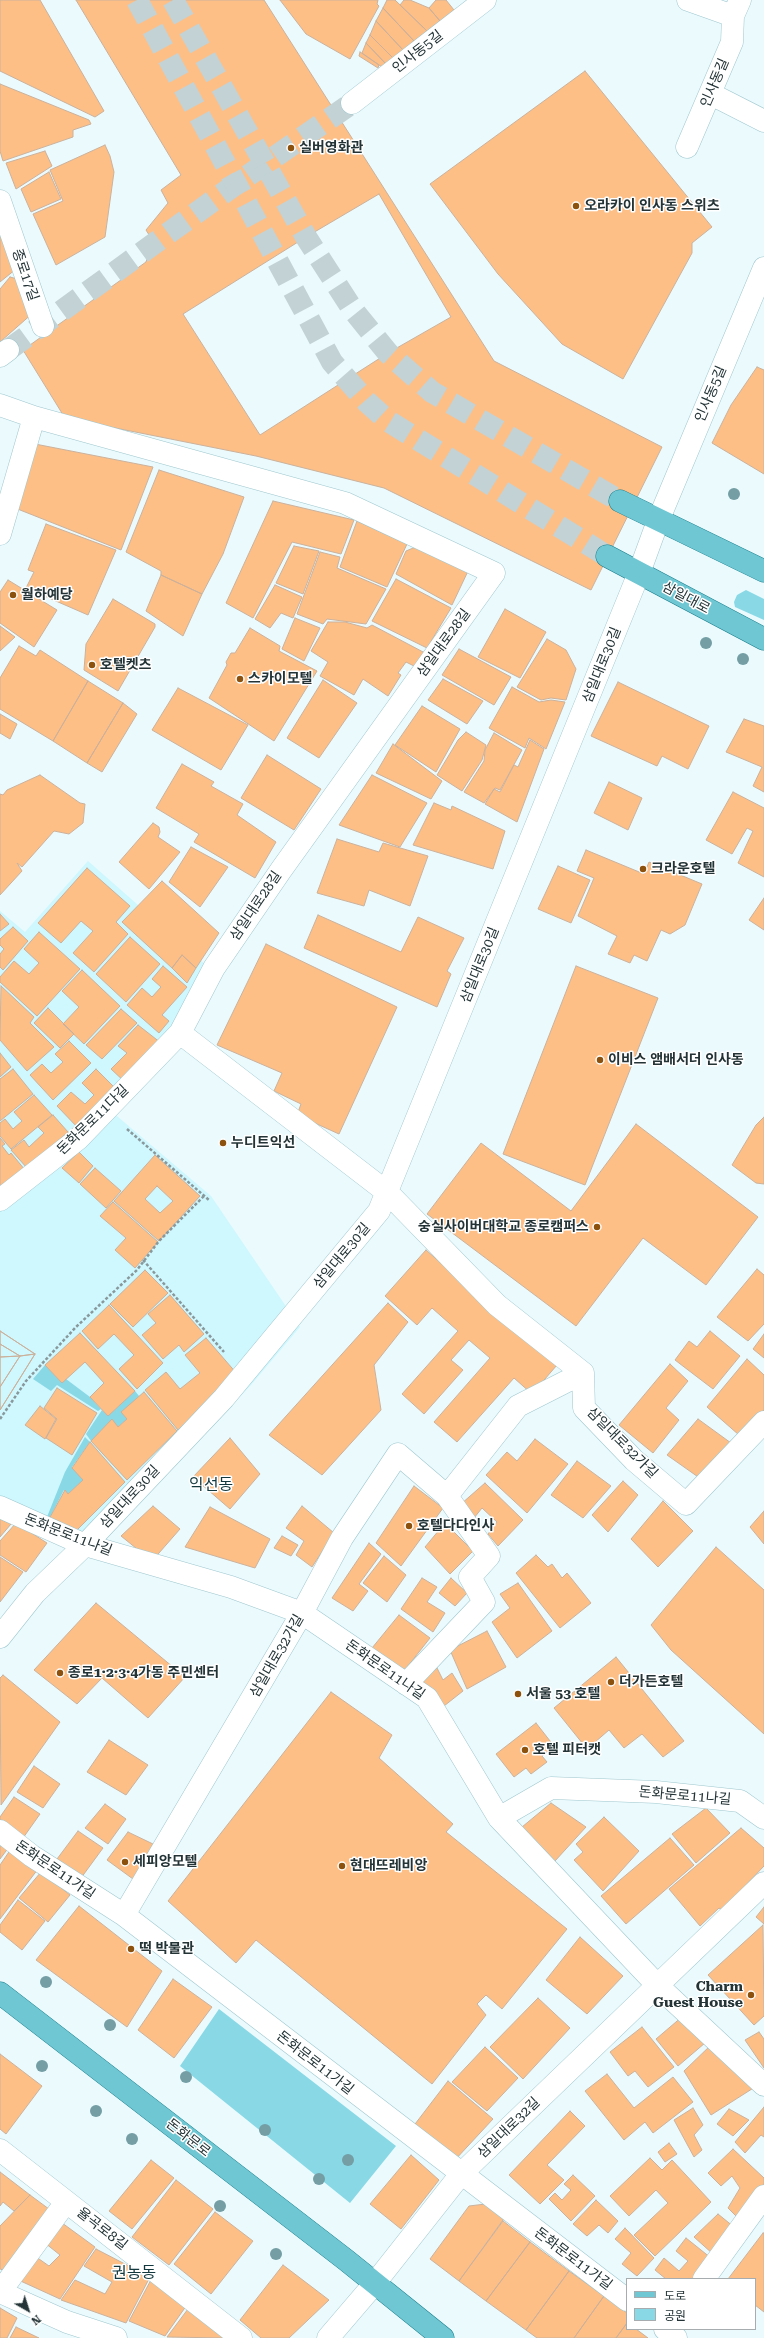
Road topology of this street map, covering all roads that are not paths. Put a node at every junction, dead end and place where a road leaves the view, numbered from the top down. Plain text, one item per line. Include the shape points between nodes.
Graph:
1 (485, 0) edge
2 (688, 0) edge
3 (736, 8) edge
4 (711, 94) junction
5 (352, 103) tunnel mouth
6 (764, 121) edge
7 (686, 147) dead end
8 (0, 201) edge
9 (764, 268) edge
10 (43, 326) dead end
11 (0, 405) edge
12 (34, 417) junction
13 (620, 501) tunnel mouth
14 (658, 520) junction
15 (0, 534) edge
16 (607, 556) tunnel mouth
17 (764, 571) edge
18 (639, 573) junction
19 (764, 639) edge
20 (180, 1033) junction
21 (388, 1193) junction
22 (0, 1200) edge
23 (583, 1373) junction
24 (764, 1422) edge
25 (447, 1496) junction
26 (0, 1507) edge
27 (85, 1545) junction
28 (302, 1613) junction
29 (0, 1637) edge
30 (406, 1684) junction
31 (499, 1818) junction
32 (764, 1818) edge
33 (0, 1831) edge
34 (764, 1883) edge
35 (124, 1915) junction
36 (658, 1986) junction
37 (0, 1993) edge
38 (764, 2085) edge
39 (0, 2150) edge
40 (461, 2174) junction
41 (764, 2196) edge
42 (66, 2202) junction
43 (705, 2278) edge
44 (375, 2283) junction
45 (0, 2292) edge
46 (626, 2299) edge
47 (116, 2338) edge
48 (241, 2338) edge
49 (328, 2338) edge
50 (443, 2338) edge

1 - 5 street, 인사동5길
2 - 3 street, 인사동길
3 - 4 street, 인사동길 via 732,42
4 - 6 street
4 - 7 street, 인사동길
8 - 10 street, 종로17길
9 - 14 street, 인사동5길
11 - 12 street
12 - 15 street
12 - 20 street, 삼일대로28길 via 345,503 494,573 240,929 214,968
13 - 14 main road
14 - 17 main road
14 - 18 street, 삼일대로30길
16 - 18 main road, 삼일대로
18 - 19 main road, 삼일대로
18 - 21 street, 삼일대로30길
20 - 21 street
20 - 22 street, 돈화문로11다길 via 78,1139
21 - 23 street via 497,1305
21 - 27 street, 삼일대로30길 via 379,1211 243,1375
23 - 24 street, 삼일대로32가길 via 584,1408 634,1460 686,1504
23 - 25 street via 518,1406
25 - 28 street, 삼일대로32가길 via 398,1454 342,1538
25 - 30 street, 삼일대로32가길 via 489,1556 470,1577 484,1602
26 - 27 street, 돈화문로11나길
27 - 28 street, 돈화문로11나길 via 231,1587
27 - 29 street, 삼일대로30길 via 35,1593
28 - 30 street, 돈화문로11나길
28 - 35 street, 삼일대로32가길
30 - 31 street, 돈화문로11나길 via 426,1698
31 - 32 street, 돈화문로11나길 via 552,1788 656,1792 740,1800
31 - 36 street
33 - 35 street, 돈화문로11가길 via 32,1856
34 - 36 street, 삼일대로32길
35 - 40 street, 돈화문로11가길
36 - 38 street
36 - 40 street, 삼일대로32길
37 - 44 main road, 돈화문로
39 - 42 street, 율곡로8길
40 - 44 street, 삼일대로32길
40 - 46 street, 돈화문로11가길
41 - 43 street
42 - 45 street
42 - 48 street, 율곡로8길
44 - 49 street
44 - 50 main road, 돈화문로
45 - 47 street via 68,2322

